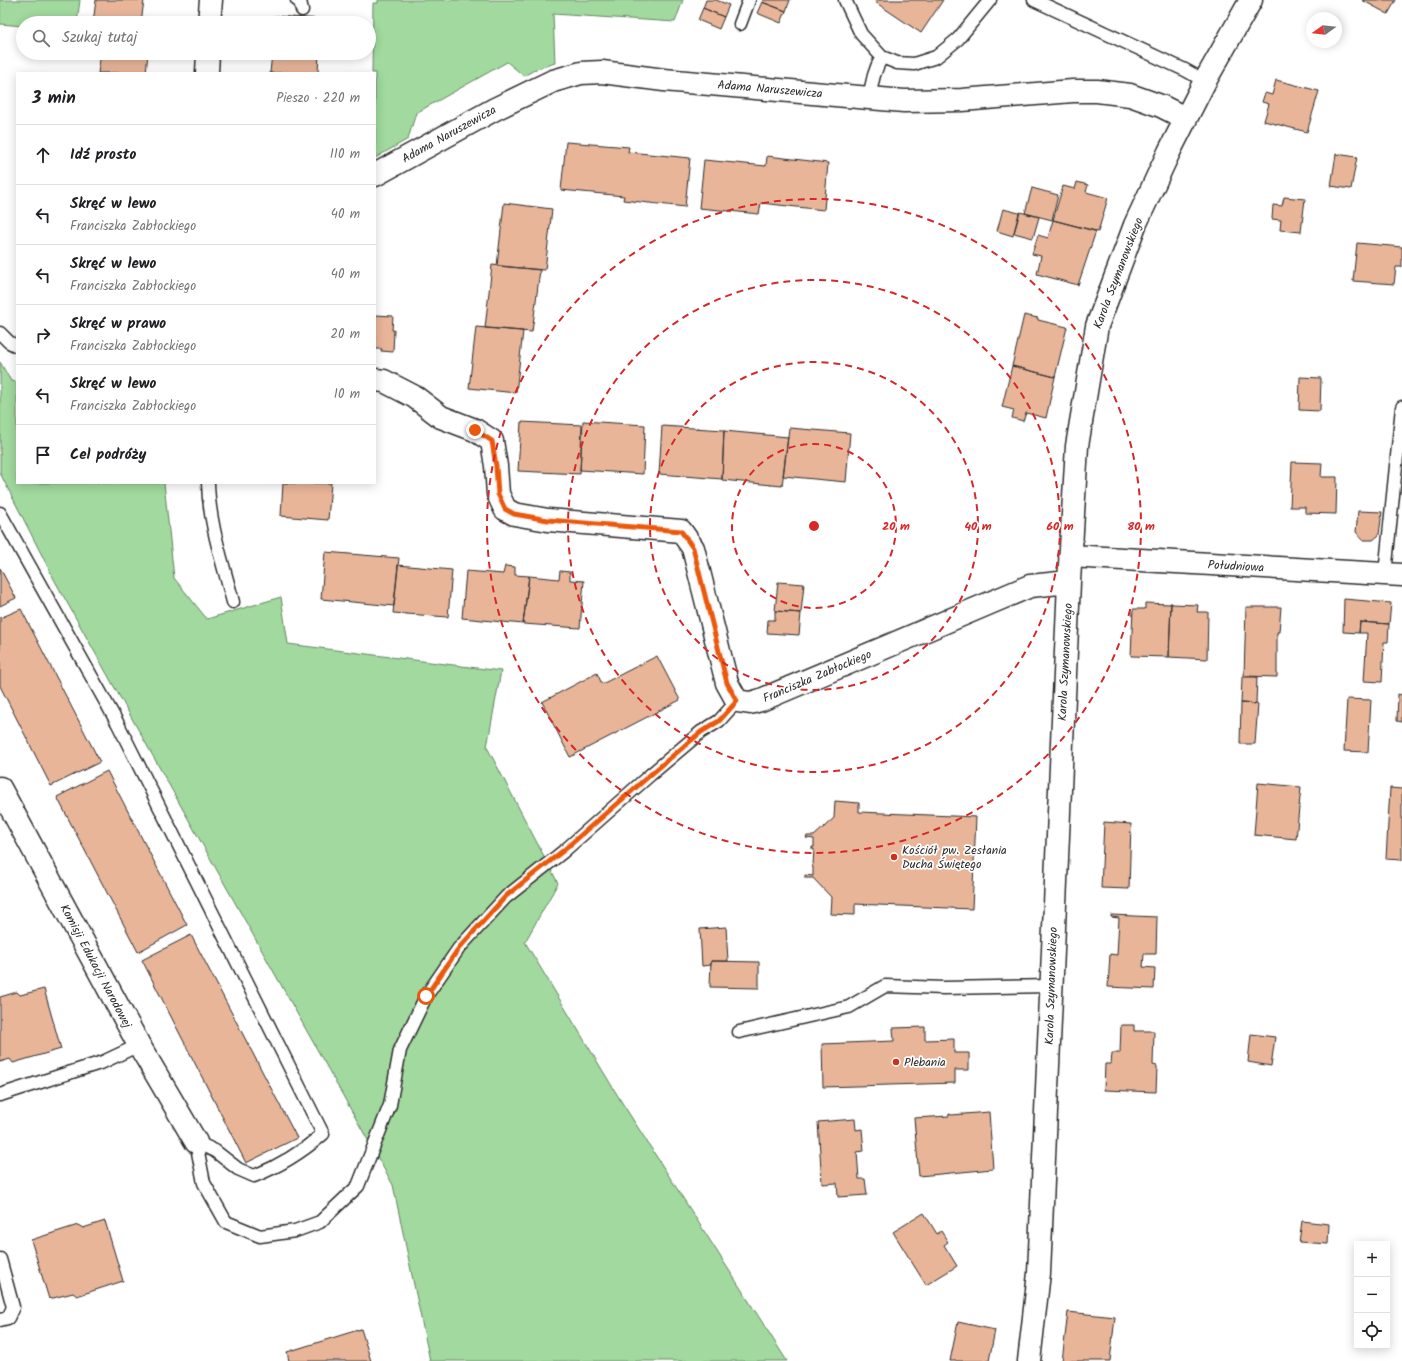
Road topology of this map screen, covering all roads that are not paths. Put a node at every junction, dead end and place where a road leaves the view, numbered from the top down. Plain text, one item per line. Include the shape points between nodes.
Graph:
1 (210, 0) edge
2 (749, 0) edge
3 (845, 0) edge
4 (990, 0) edge
5 (1034, 0) edge
6 (1251, 0) edge
7 (209, 16) edge
8 (740, 24) dead end
9 (882, 57) junction
10 (208, 60) edge
11 (207, 72) edge
12 (1205, 81) junction
13 (870, 98) junction
14 (1185, 118) junction
15 (376, 174) edge
16 (0, 334) edge
17 (16, 346) edge
18 (376, 380) edge
19 (1402, 407) edge
20 (208, 484) edge
21 (0, 513) edge
22 (1070, 556) junction
23 (1393, 575) edge
24 (1069, 582) junction
25 (233, 602) dead end
26 (737, 701) junction
27 (0, 788) edge
28 (1051, 986) junction
29 (739, 1032) dead end
30 (139, 1045) junction
31 (0, 1095) edge
32 (196, 1142) junction
33 (0, 1259) edge
34 (0, 1320) edge
35 (1029, 1361) edge

1 - 7 street
2 - 8 lane
3 - 9 lane via 861,34
4 - 9 lane via 958,39 936,57 914,64 897,63
5 - 12 lane
6 - 12 street, Karola Szymanowskiego
9 - 13 lane via 876,66
10 - 11 street
12 - 14 street, Karola Szymanowskiego
13 - 14 street, Adama Naruszewicza via 904,101 962,100 1096,91 1130,95
13 - 15 street, Adama Naruszewicza via 602,72 581,73 553,81 495,109
14 - 22 street, Karola Szymanowskiego via 1135,225 1096,326 1077,446
16 - 17 lane
18 - 26 street via 384,381 415,397 441,417 475,430 492,441 498,494 505,509 514,514 548,520 681,531 693,548 727,683
19 - 23 lane
20 - 25 lane via 216,538
21 - 32 lane via 118,724 323,1134 305,1150 254,1176 238,1169 215,1151
22 - 23 street, Południowa
22 - 24 street, Karola Szymanowskiego
24 - 26 street, Franciszka Zabłockiego via 1030,586 761,700 750,703
24 - 28 street, Karola Szymanowskiego
26 - 32 lane via 719,721 701,732 564,850 506,896 459,948 426,996 400,1050 390,1105 358,1186 320,1222 295,1231 260,1236 226,1222 204,1183
27 - 30 street, Komisji Edukacji Narodowej
28 - 29 lane via 885,986 848,1007
28 - 35 street, Karola Szymanowskiego via 1039,1274
30 - 31 lane via 103,1062
30 - 32 street, Komisji Edukacji Narodowej
33 - 34 lane via 13,1307 8,1318

